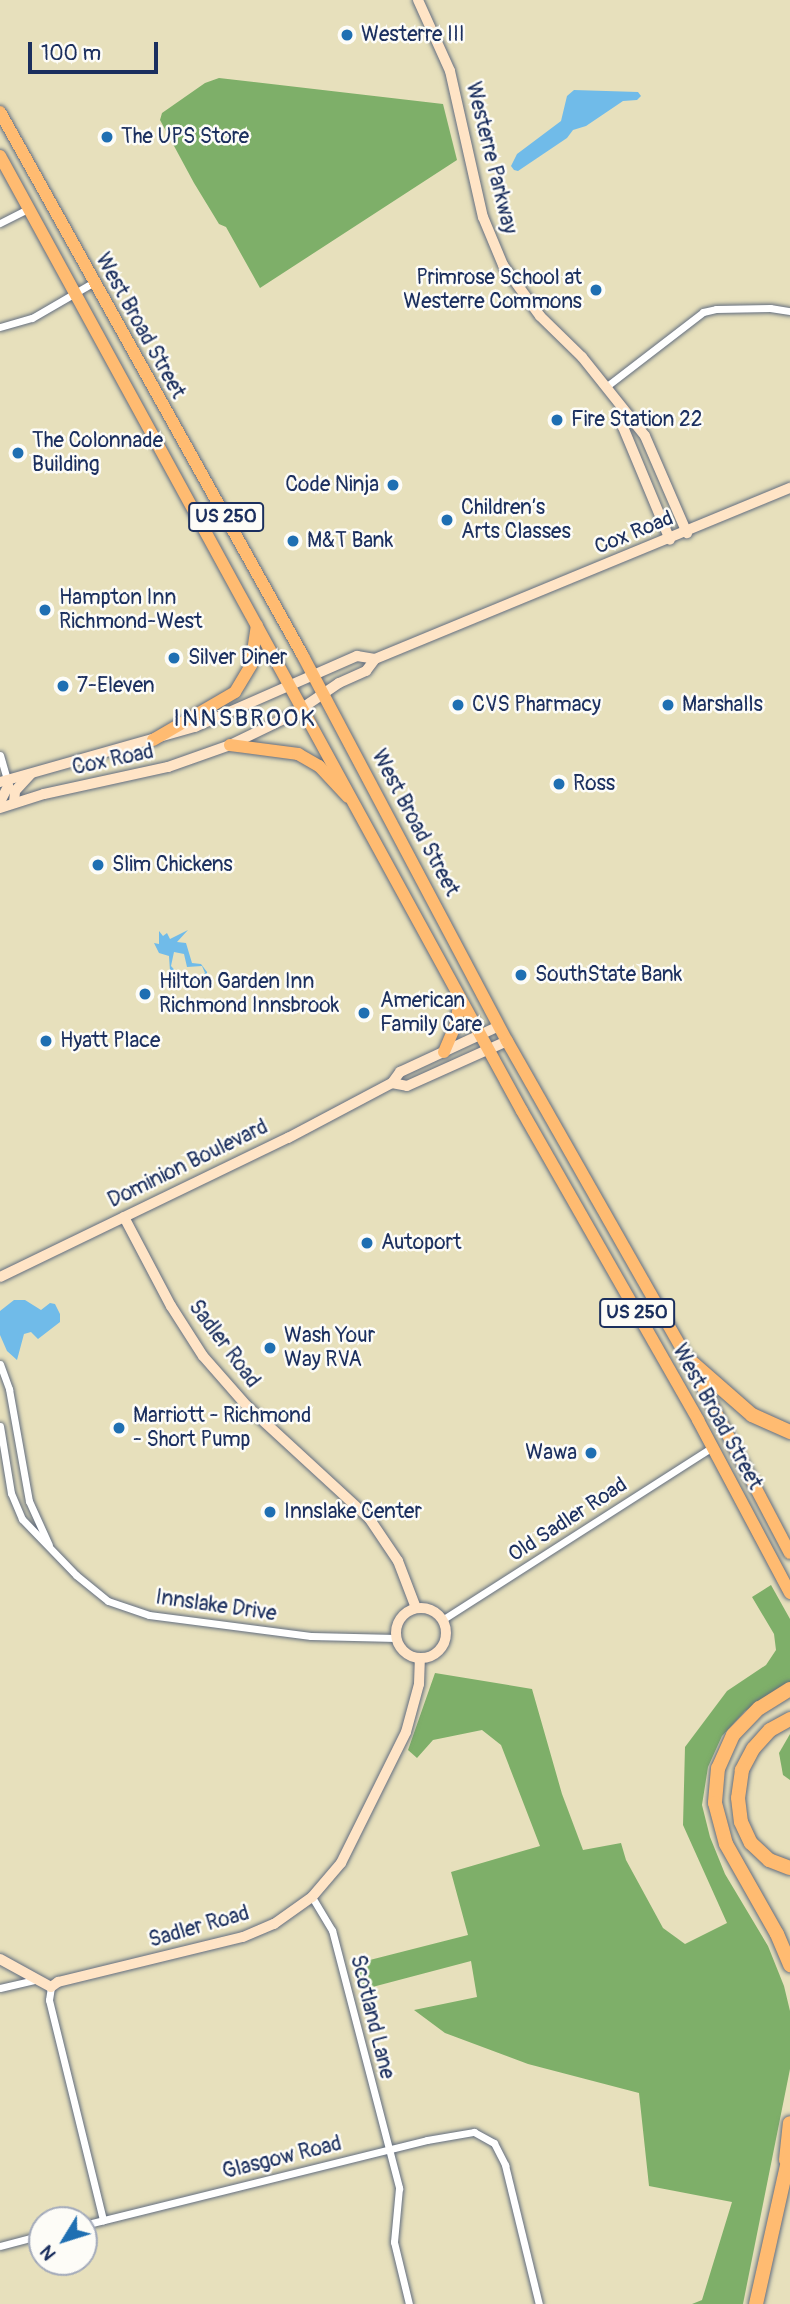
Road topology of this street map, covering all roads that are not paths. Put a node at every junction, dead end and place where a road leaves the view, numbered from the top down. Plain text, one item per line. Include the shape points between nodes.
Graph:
1 (418, 0) edge
2 (0, 113) edge
3 (0, 156) edge
4 (29, 208) junction
5 (0, 223) edge
6 (94, 282) junction
7 (76, 293) junction
8 (790, 311) edge
9 (0, 327) edge
10 (607, 386) junction
11 (624, 411) junction
12 (790, 488) edge
13 (687, 533) junction
14 (670, 540) junction
15 (257, 625) junction
16 (375, 659) junction
17 (314, 675) junction
18 (290, 685) junction
19 (324, 694) junction
20 (303, 709) junction
21 (153, 740) junction
22 (230, 746) junction
23 (0, 755) edge
24 (33, 772) junction
25 (4, 781) edge
26 (0, 802) edge
27 (354, 802) junction
28 (14, 803) junction
29 (0, 808) edge
30 (460, 997) junction
31 (499, 1026) junction
32 (480, 1035) junction
33 (507, 1041) junction
34 (488, 1049) junction
35 (443, 1052) junction
36 (392, 1083) junction
37 (124, 1217) junction
38 (0, 1277) edge
39 (688, 1359) junction
40 (0, 1364) edge
41 (0, 1426) edge
42 (790, 1432) edge
43 (712, 1447) junction
44 (52, 1552) junction
45 (790, 1553) edge
46 (790, 1593) edge
47 (416, 1608) junction
48 (443, 1620) junction
49 (396, 1638) junction
50 (420, 1659) junction
51 (790, 1689) edge
52 (790, 1719) edge
53 (790, 1868) edge
54 (312, 1897) junction
55 (0, 1959) edge
56 (790, 1965) edge
57 (34, 1980) junction
58 (51, 1987) junction
59 (0, 1988) edge
60 (790, 2123) edge
61 (388, 2150) junction
62 (790, 2152) edge
63 (785, 2170) junction
64 (103, 2220) junction
65 (98, 2221) edge
66 (28, 2239) edge
67 (0, 2246) edge
68 (409, 2304) edge
69 (539, 2304) edge
70 (756, 2304) edge

1 - 10 street, Westerre Parkway via 450,71 492,244 516,287
2 - 6 main road, West Broad Street / US 250
3 - 4 main road, West Broad Street / US 250
4 - 5 street
4 - 7 main road, West Broad Street / US 250
6 - 7 street
6 - 17 main road, West Broad Street / US 250
7 - 9 street via 24,322
7 - 15 main road, West Broad Street / US 250
8 - 10 street via 703,312
10 - 11 street, Westerre Parkway
11 - 13 street, Westerre Parkway via 645,436
11 - 14 street, Westerre Parkway via 623,428
12 - 13 street, Cox Road
13 - 14 street, Cox Road
14 - 16 street, Cox Road
15 - 18 main road, West Broad Street / US 250
15 - 21 main road via 251,665 235,692
16 - 17 street, Cox Road via 357,656
16 - 19 street, Cox Road via 366,671
17 - 18 street, Cox Road
17 - 19 main road, West Broad Street / US 250
18 - 20 main road, West Broad Street / US 250
18 - 21 street, Cox Road via 209,722
19 - 20 street, Cox Road
19 - 31 main road, West Broad Street / US 250
20 - 22 street, Cox Road
20 - 27 main road, West Broad Street / US 250
21 - 24 street, Cox Road
22 - 27 main road via 298,754 319,766
22 - 28 street, Cox Road via 159,770
23 - 25 street
24 - 25 street, Cox Road
24 - 28 street via 15,791
25 - 26 street via 8,786
27 - 30 main road, West Broad Street / US 250
28 - 29 street, Cox Road
30 - 32 main road, West Broad Street / US 250
30 - 35 main road via 456,1024
31 - 32 street, Dominion Boulevard
31 - 33 main road, West Broad Street / US 250
32 - 34 main road, West Broad Street / US 250
32 - 35 street, Dominion Boulevard
33 - 34 street, Dominion Boulevard
33 - 39 main road, West Broad Street / US 250
34 - 36 street, Dominion Boulevard via 407,1086
34 - 43 main road, West Broad Street / US 250
35 - 36 street, Dominion Boulevard via 400,1072
36 - 37 street, Dominion Boulevard
37 - 38 street, Dominion Boulevard
37 - 47 street, Sadler Road via 203,1356 247,1406 369,1518 398,1561
39 - 42 highway via 752,1415
39 - 45 main road, West Broad Street / US 250
40 - 44 street, Innslake Drive via 29,1501
41 - 44 street, Innslake Drive via 16,1506
43 - 46 main road, West Broad Street / US 250
43 - 48 street, Old Sadler Road
44 - 49 street, Innslake Drive via 93,1591 132,1611 311,1636
47 - 48 street via 431,1610
47 - 49 street via 400,1619
48 - 50 street via 444,1644 433,1656
49 - 50 street via 403,1651
50 - 54 street, Sadler Road via 406,1732 341,1863
51 - 56 highway via 759,1708 733,1735 718,1768 715,1789 716,1815 726,1844
52 - 53 highway via 770,1730 753,1749 742,1770 738,1798 741,1822 751,1843 769,1860
54 - 58 street, Sadler Road via 274,1924 243,1937
54 - 61 street, Scotland Lane via 332,1930
55 - 57 street
57 - 58 street
57 - 59 street
58 - 64 street via 49,2000
60 - 63 highway
61 - 64 street, Glasgow Road
61 - 68 street, Scotland Lane via 399,2188 394,2242
61 - 69 street, Glasgow Road via 462,2133 489,2138 505,2165
62 - 63 highway
63 - 70 highway
64 - 65 street, Glasgow Road
66 - 67 street

